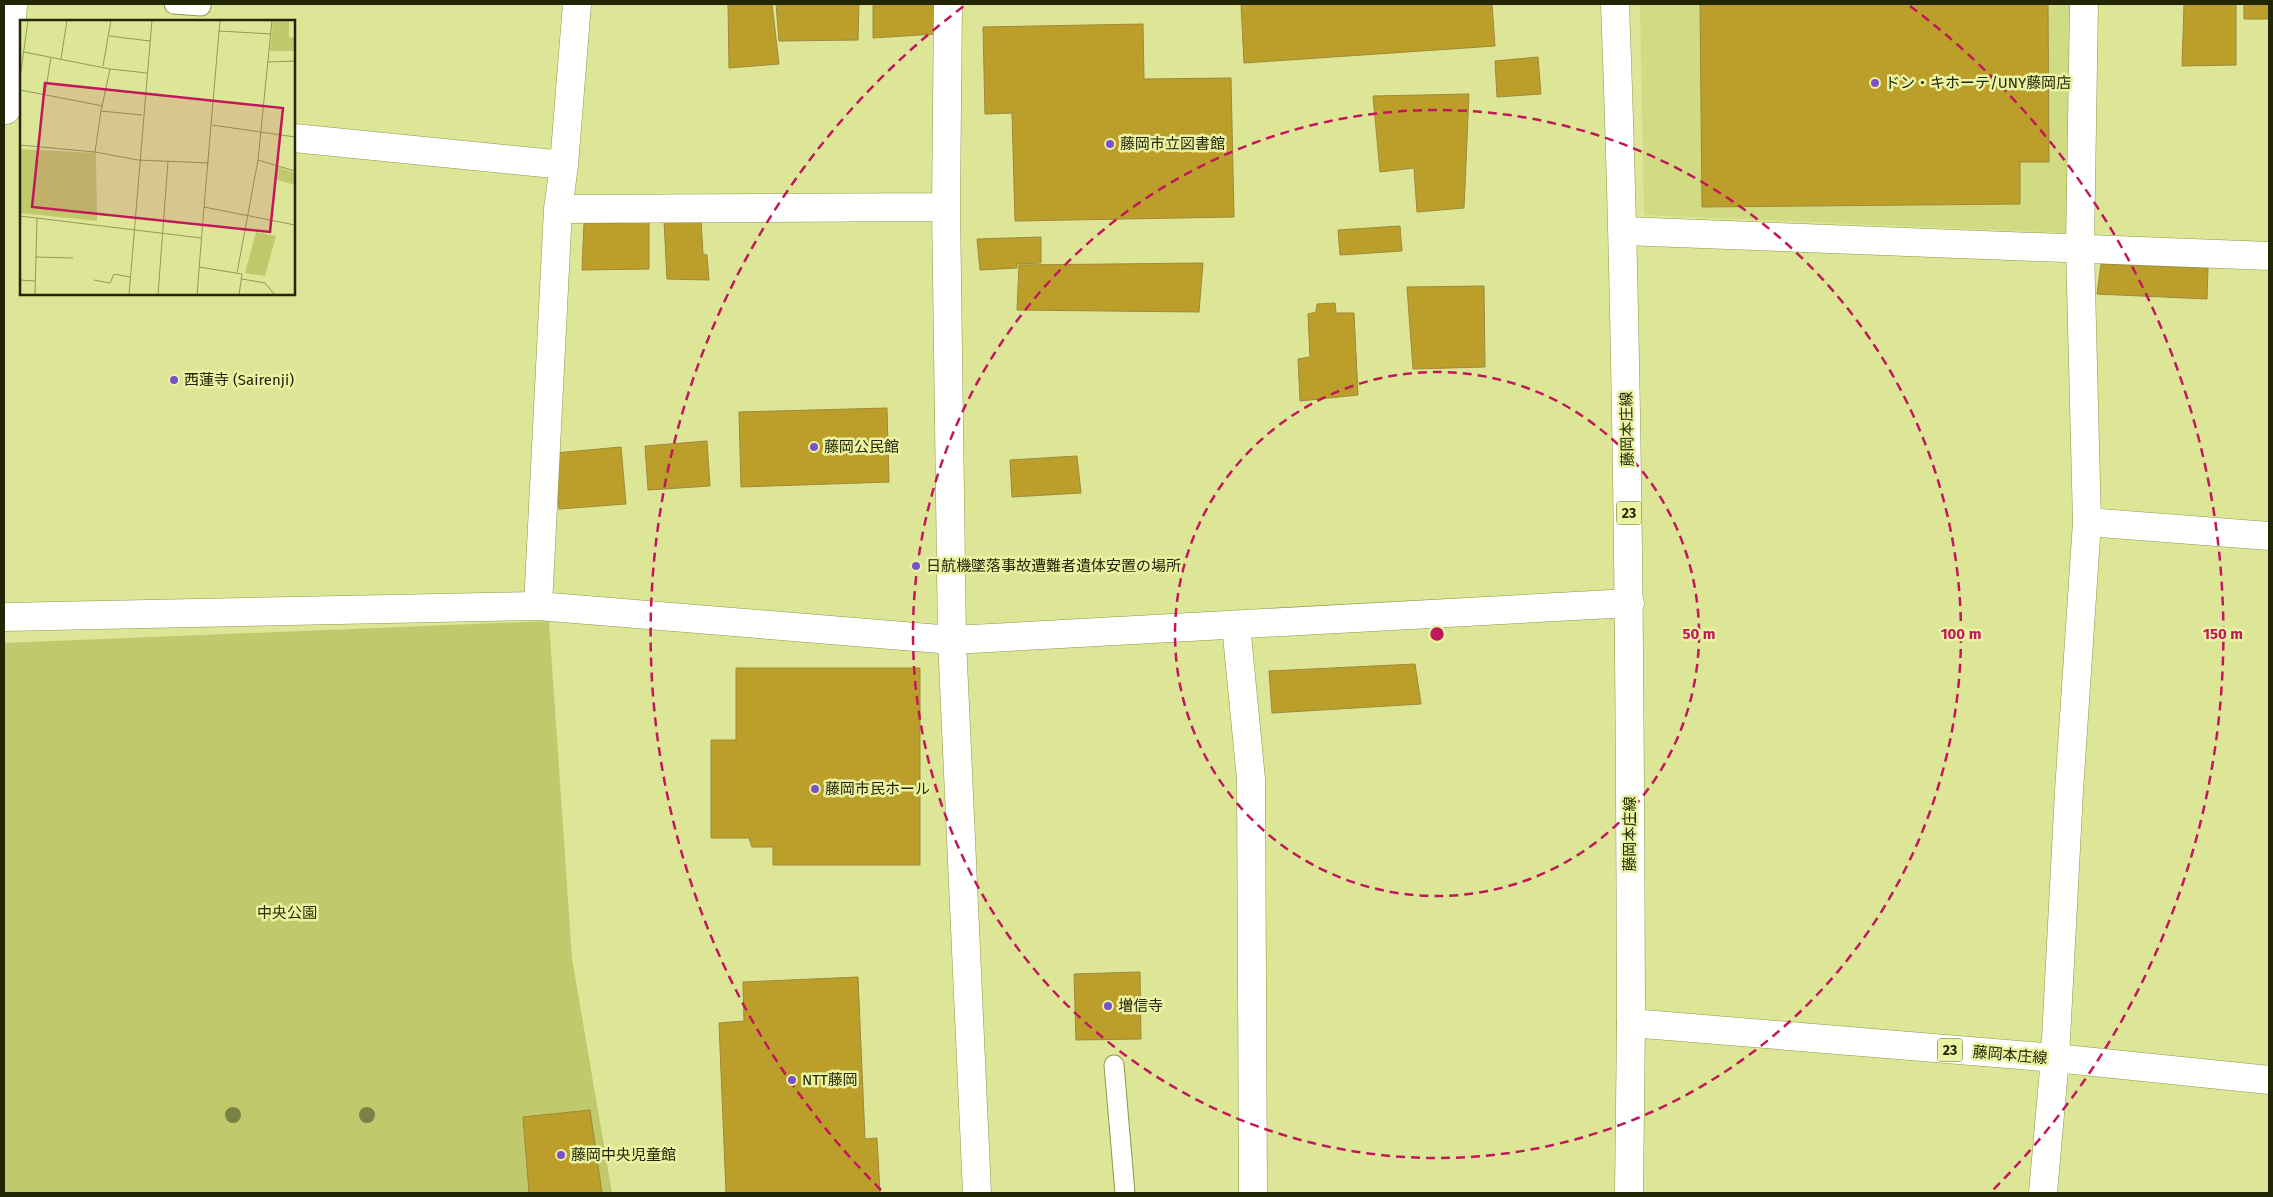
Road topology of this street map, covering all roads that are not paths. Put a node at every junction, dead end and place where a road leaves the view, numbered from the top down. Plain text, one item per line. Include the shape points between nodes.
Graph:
1 (12, 4) edge
2 (174, 4) edge
3 (201, 4) edge
4 (577, 4) edge
5 (948, 4) edge
6 (1615, 4) edge
7 (2084, 4) edge
8 (10, 110) edge
9 (295, 138) edge
10 (564, 165) junction
11 (946, 207) junction
12 (558, 209) junction
13 (1624, 232) junction
14 (2080, 247) junction
15 (2269, 256) edge
16 (2087, 522) junction
17 (2269, 536) edge
18 (1630, 604) junction
19 (538, 606) junction
20 (4, 618) edge
21 (1236, 625) junction
22 (952, 640) junction
23 (1631, 1023) junction
24 (2055, 1058) junction
25 (1114, 1065) dead end
26 (2269, 1080) edge
27 (977, 1193) edge
28 (1125, 1193) edge
29 (1252, 1193) edge
30 (1629, 1193) edge
31 (2043, 1193) edge

1 - 8 street
2 - 3 lane
4 - 10 street
5 - 11 street
6 - 13 street, 藤岡本庄線 / 23
7 - 14 street
9 - 10 street
10 - 12 street
11 - 12 street
11 - 22 street
12 - 19 street
13 - 14 street
13 - 18 street, 藤岡本庄線 / 23
14 - 15 street
14 - 16 street
16 - 17 street
16 - 24 street
18 - 21 street
18 - 23 street, 藤岡本庄線 / 23
19 - 20 street
19 - 22 street
21 - 22 street
21 - 29 street via 1251,779
22 - 27 street
23 - 24 street, 藤岡本庄線 / 23
23 - 30 street
24 - 26 street, 藤岡本庄線 / 23
24 - 31 street
25 - 28 lane

